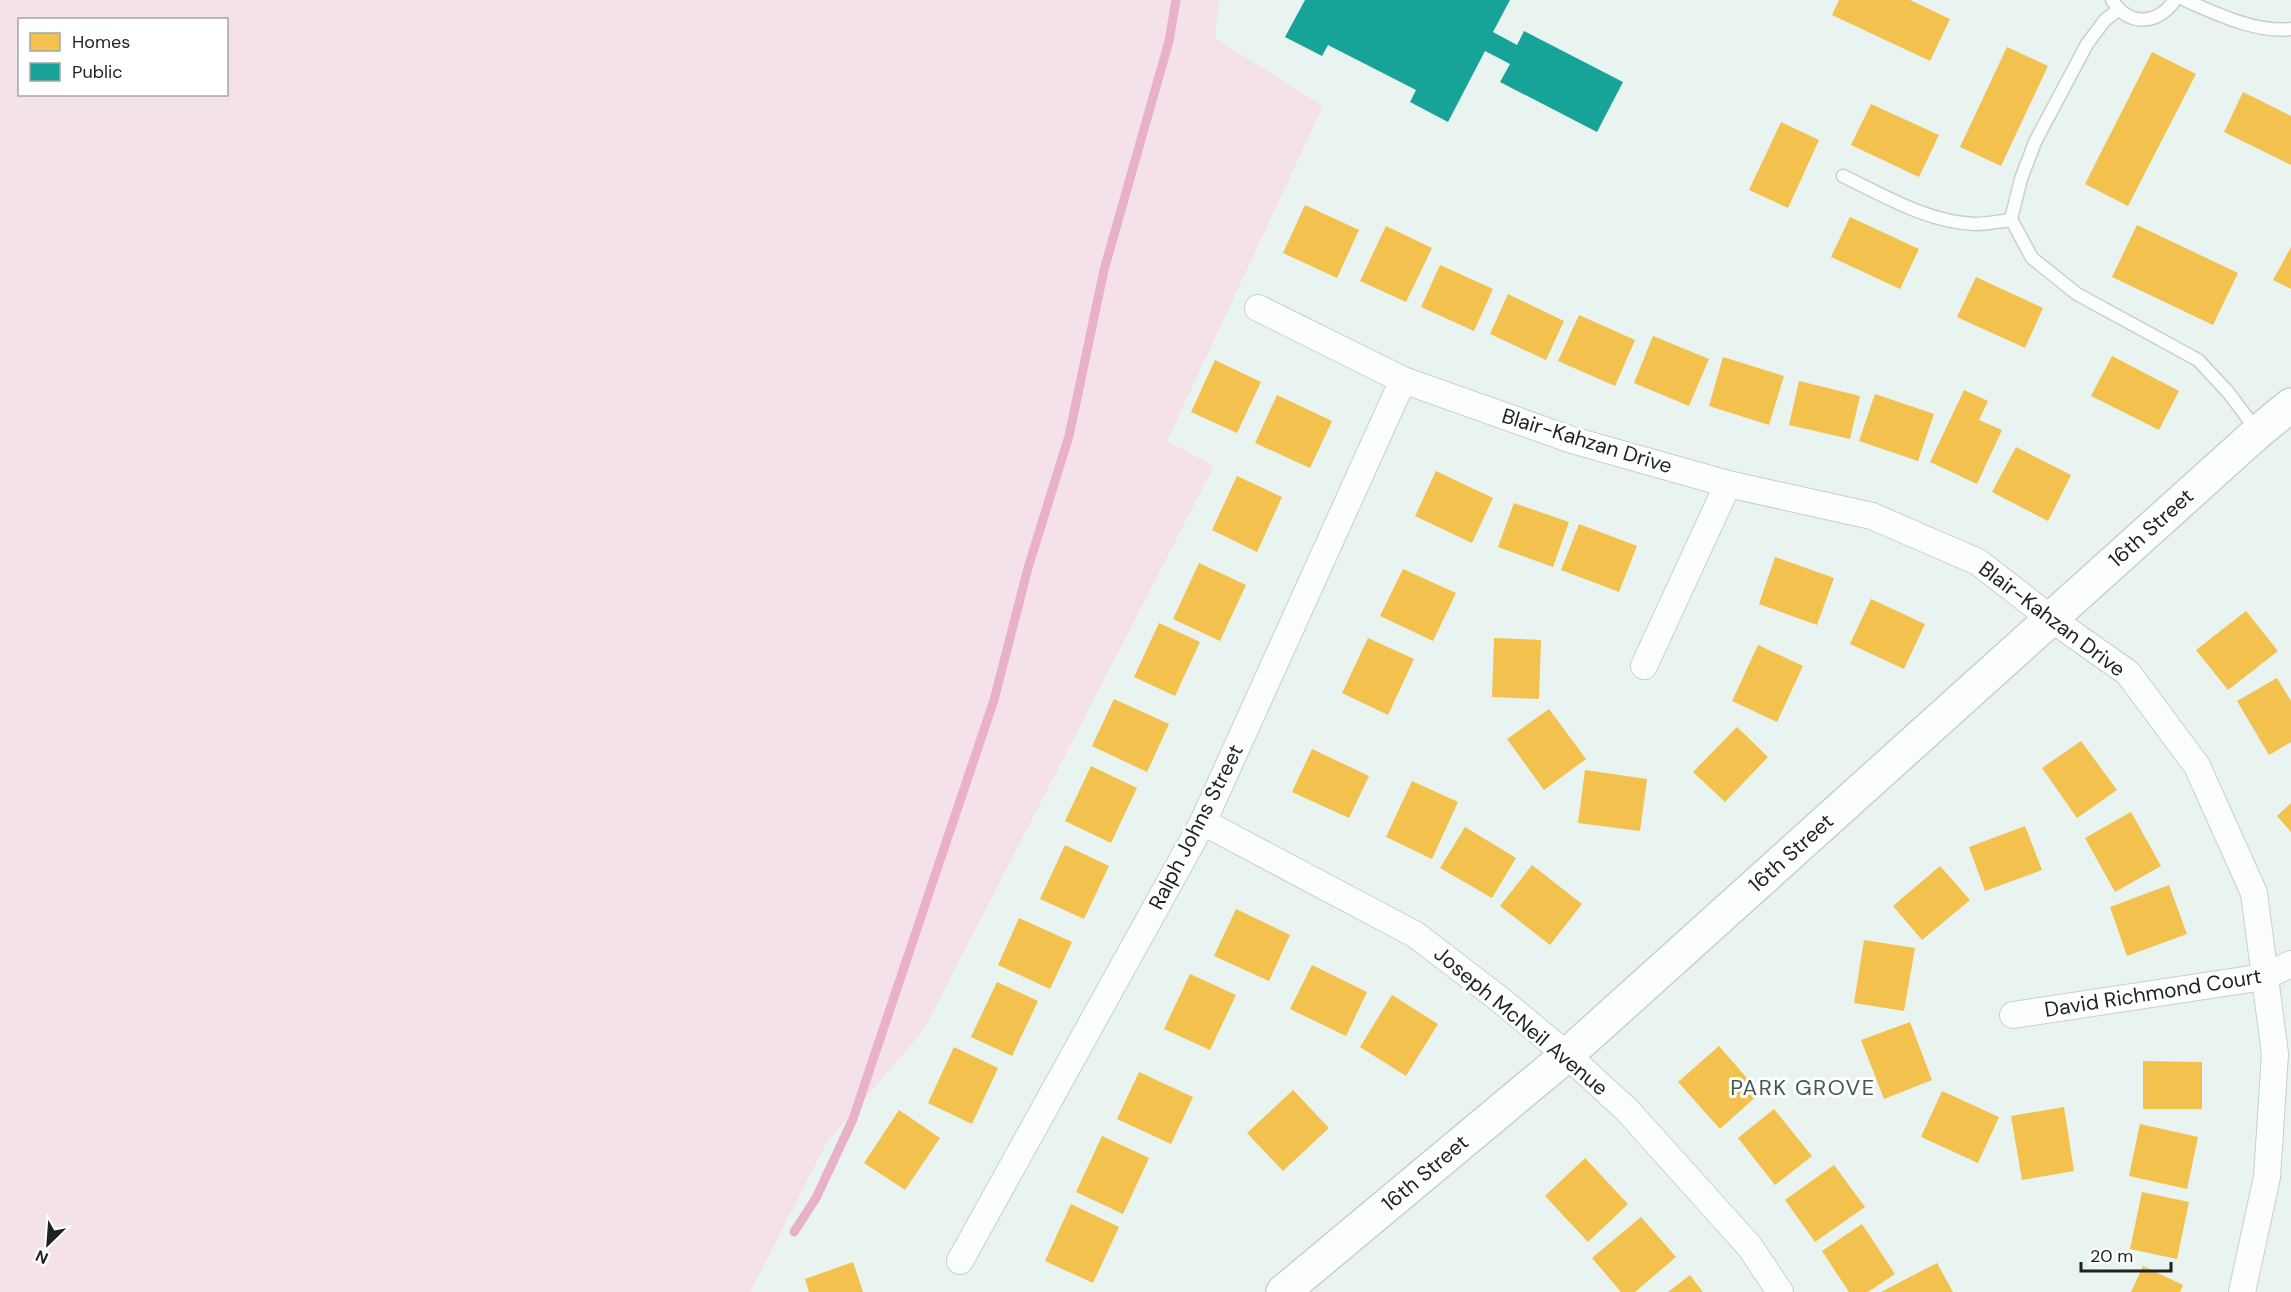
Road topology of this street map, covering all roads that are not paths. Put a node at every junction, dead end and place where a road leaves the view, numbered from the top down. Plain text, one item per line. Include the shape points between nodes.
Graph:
1 (2175, 0) edge
2 (2185, 0) edge
3 (2115, 5) edge
4 (2291, 29) edge
5 (1843, 176) dead end
6 (2012, 220) junction
7 (1258, 308) dead end
8 (1403, 380) junction
9 (2291, 405) edge
10 (2258, 432) junction
11 (1728, 484) junction
12 (2050, 618) junction
13 (1644, 666) dead end
14 (1203, 822) junction
15 (2291, 964) edge
16 (2264, 977) junction
17 (2013, 1015) dead end
18 (1567, 1055) junction
19 (960, 1261) dead end
20 (1282, 1292) edge
21 (1780, 1292) edge
22 (2242, 1292) edge

1 - 3 lane via 2168,10 2154,18 2139,20 2126,16
2 - 4 lane via 2232,21
3 - 6 lane via 2087,44 2035,142
5 - 6 lane via 1908,208 1944,220 1975,224
6 - 10 lane via 2032,258 2077,294 2198,360
7 - 8 street, Blair-Kahzan Drive
8 - 11 street, Blair-Kahzan Drive via 1572,440
8 - 14 street, Ralph Johns Street
9 - 10 street, 16th Street
10 - 12 street, 16th Street
11 - 12 street, Blair-Kahzan Drive via 1872,516 1978,562
11 - 13 street
12 - 16 street, Blair-Kahzan Drive via 2128,673 2197,766 2254,893
12 - 18 street, 16th Street
14 - 18 street, Joseph McNeil Avenue via 1416,935
14 - 19 street, Ralph Johns Street
15 - 16 street, David Richmond Court
16 - 17 street, David Richmond Court
16 - 22 street, Blair-Kahzan Drive via 2275,1054 2267,1177
18 - 20 street, 16th Street
18 - 21 street, Joseph McNeil Avenue via 1627,1110 1750,1247

